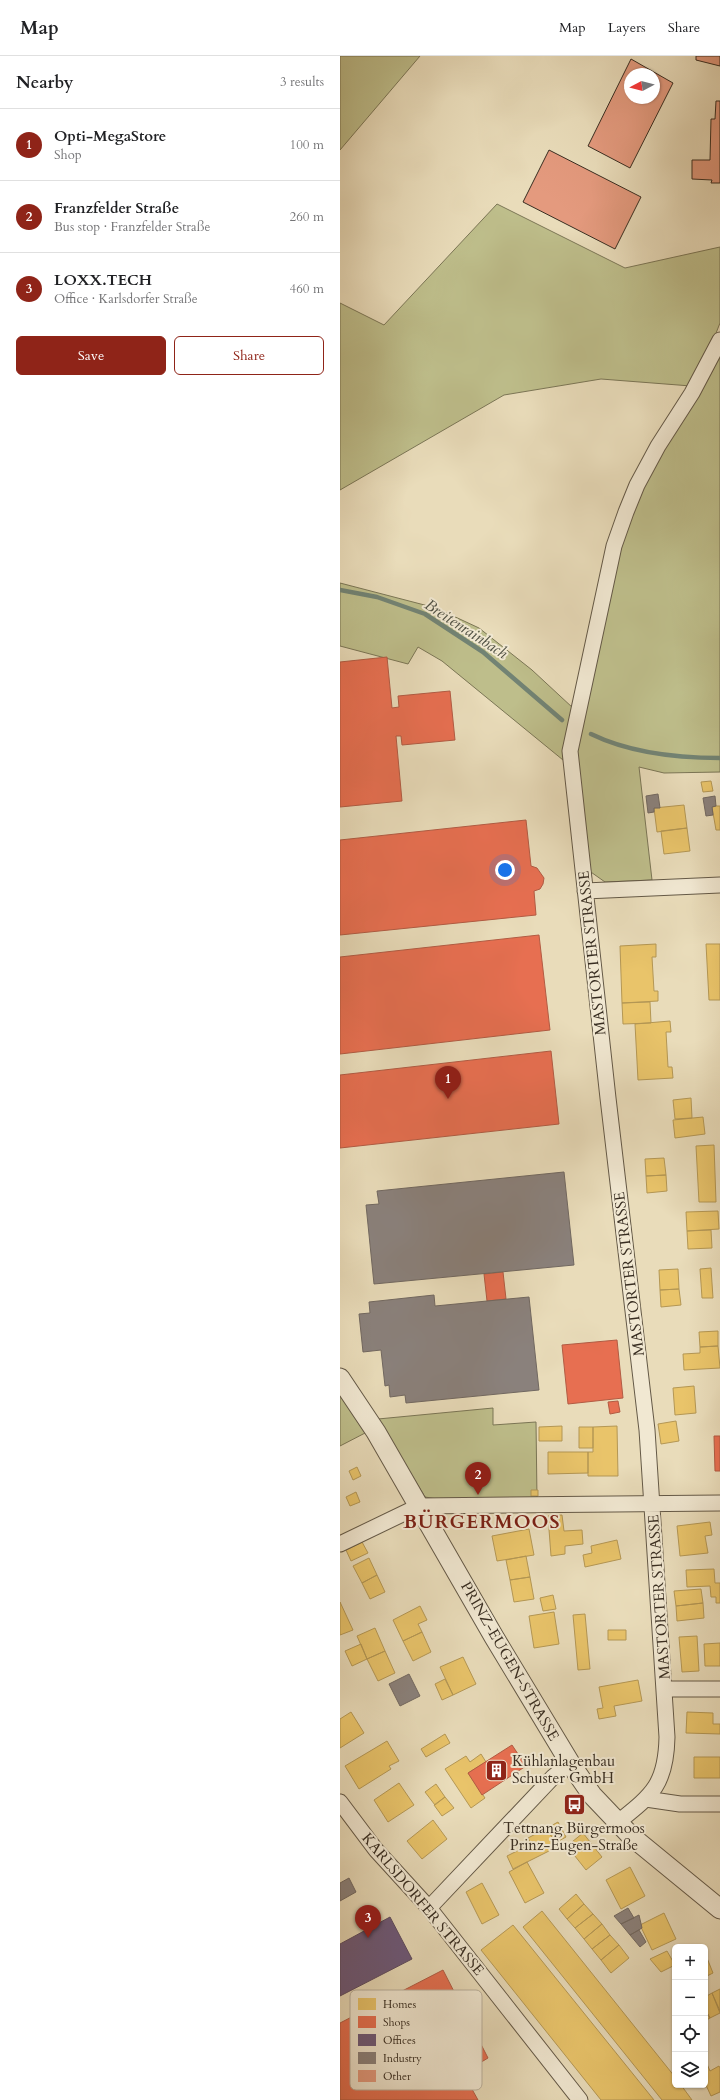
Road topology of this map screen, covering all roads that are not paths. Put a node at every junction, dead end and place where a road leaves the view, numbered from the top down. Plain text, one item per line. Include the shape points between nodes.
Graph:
1 (720, 340) edge
2 (720, 885) edge
3 (585, 891) junction
4 (340, 1378) edge
5 (720, 1503) edge
6 (653, 1505) junction
7 (418, 1506) junction
8 (340, 1544) edge
9 (665, 1689) junction
10 (720, 1689) edge
11 (570, 1763) junction
12 (646, 1799) junction
13 (340, 1802) edge
14 (720, 1804) edge
15 (617, 1823) junction
16 (429, 1908) junction
17 (720, 1909) edge
18 (580, 2100) edge

1 - 3 street, MASTORTER STRASSE via 692,393 637,485 614,546 571,743 570,756
2 - 3 street
3 - 6 street, MASTORTER STRASSE via 647,1430
4 - 7 street, PRINZ-EUGEN-STRASSE via 376,1432
5 - 6 street
6 - 7 street
6 - 9 street, MASTORTER STRASSE
7 - 8 street
7 - 11 street, PRINZ-EUGEN-STRASSE
9 - 10 street
9 - 12 street, MASTORTER STRASSE via 667,1759 658,1784
11 - 15 street, PRINZ-EUGEN-STRASSE via 592,1795
11 - 16 street via 553,1776
12 - 14 street via 680,1804
12 - 15 street, MASTORTER STRASSE
13 - 16 street, KARLSDORFER STRASSE via 376,1850
15 - 17 street, PRINZ-EUGEN-STRASSE
16 - 18 street, KARLSDORFER STRASSE

